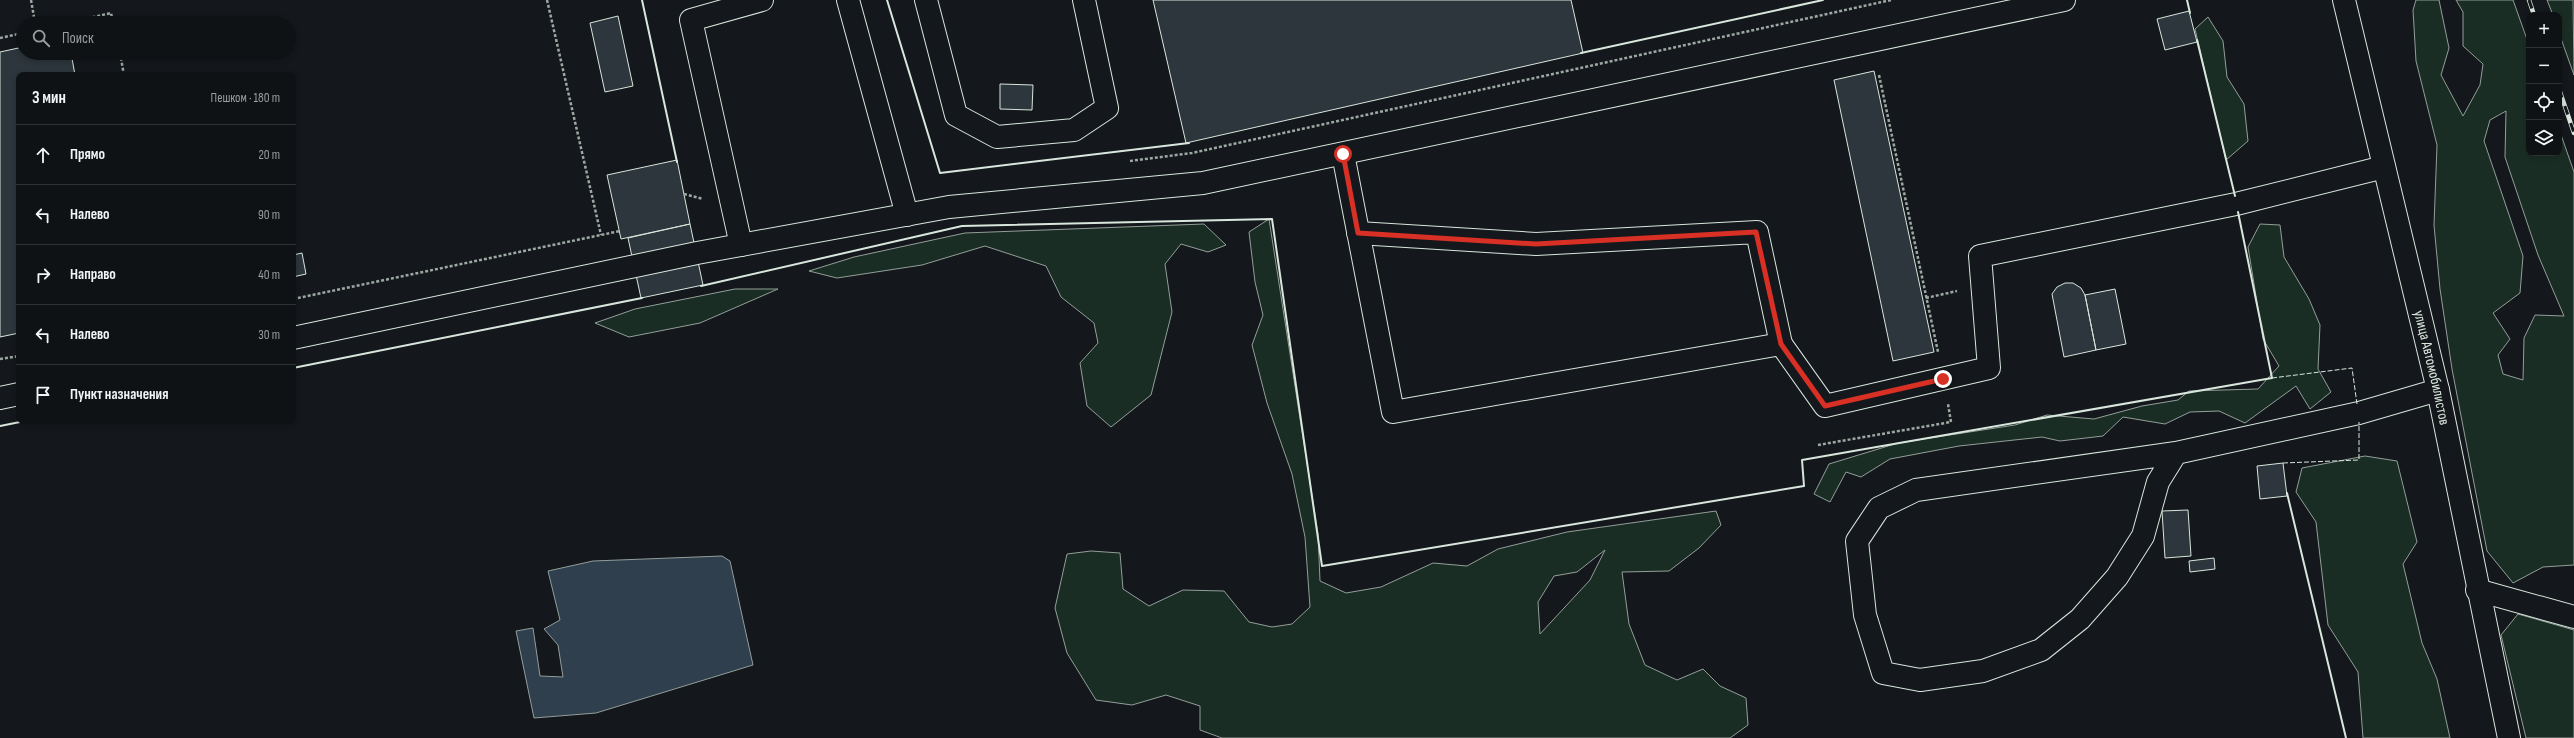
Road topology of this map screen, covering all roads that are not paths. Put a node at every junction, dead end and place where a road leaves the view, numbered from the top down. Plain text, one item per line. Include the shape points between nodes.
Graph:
1 (762, 0) edge
2 (848, 0) edge
3 (926, 0) edge
4 (1084, 0) edge
5 (2064, 0) edge
6 (2344, 0) edge
7 (1343, 154) junction
8 (2384, 166) junction
9 (907, 215) junction
10 (1358, 233) junction
11 (740, 245) junction
12 (296, 337) edge
13 (1781, 344) junction
14 (2438, 390) junction
15 (16, 395) edge
16 (0, 398) edge
17 (2176, 453) junction
18 (2477, 590) junction
19 (2574, 617) edge
20 (2509, 738) edge

1 - 11 street via 690,20
2 - 9 street
3 - 4 street via 956,115 997,137 1074,130 1107,108
5 - 7 street
6 - 8 street, улица Автомобилистов
7 - 9 street via 1203,183 948,207
7 - 10 street
8 - 13 street via 2236,204 1980,256 1989,368 1825,406
8 - 14 street, улица Автомобилистов
9 - 11 street
10 - 13 street via 1536,244 1756,232
10 - 13 street via 1393,412
11 - 12 street
14 - 17 street via 2358,413
14 - 18 street, улица Автомобилистов
15 - 16 street
17 - 17 street via 2158,482 2143,536 2117,577 2080,618 2041,650 1976,672 1920,680 1883,673 1865,615 1857,541 1879,508 1916,490
18 - 19 street
18 - 20 street, улица Автомобилистов

